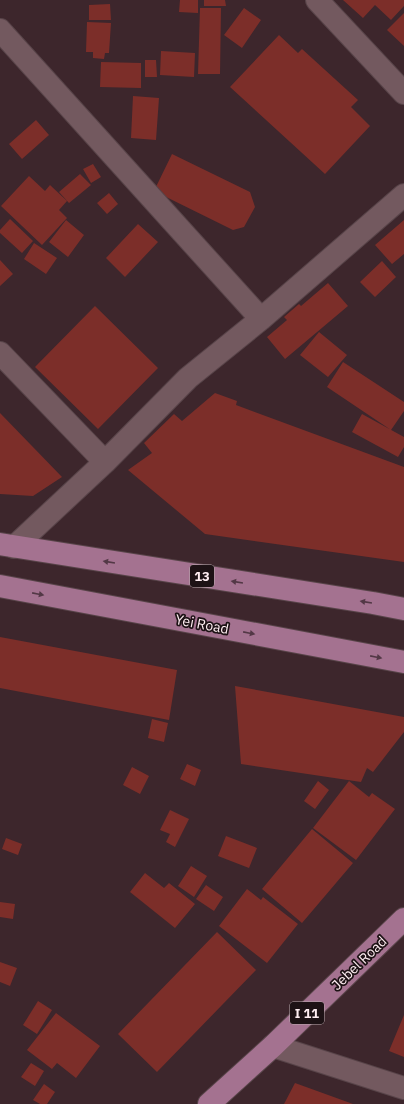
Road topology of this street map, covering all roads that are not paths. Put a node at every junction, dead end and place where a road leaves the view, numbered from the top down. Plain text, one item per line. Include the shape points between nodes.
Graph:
1 (316, 0) edge
2 (0, 30) edge
3 (404, 93) edge
4 (404, 195) edge
5 (261, 319) junction
6 (0, 353) edge
7 (105, 462) junction
8 (7, 546) edge
9 (0, 586) edge
10 (404, 609) edge
11 (404, 662) edge
12 (404, 919) edge
13 (273, 1046) junction
14 (404, 1088) edge
15 (209, 1104) edge

1 - 3 street
2 - 5 street
4 - 5 street
5 - 7 street via 188,378
6 - 7 street
7 - 8 street
10 -> 8 main road, 13
9 -> 11 main road, Yei Road
12 - 13 main road, Jebel Road / I 11
13 - 14 street
13 - 15 main road, Jebel Road / I 11

